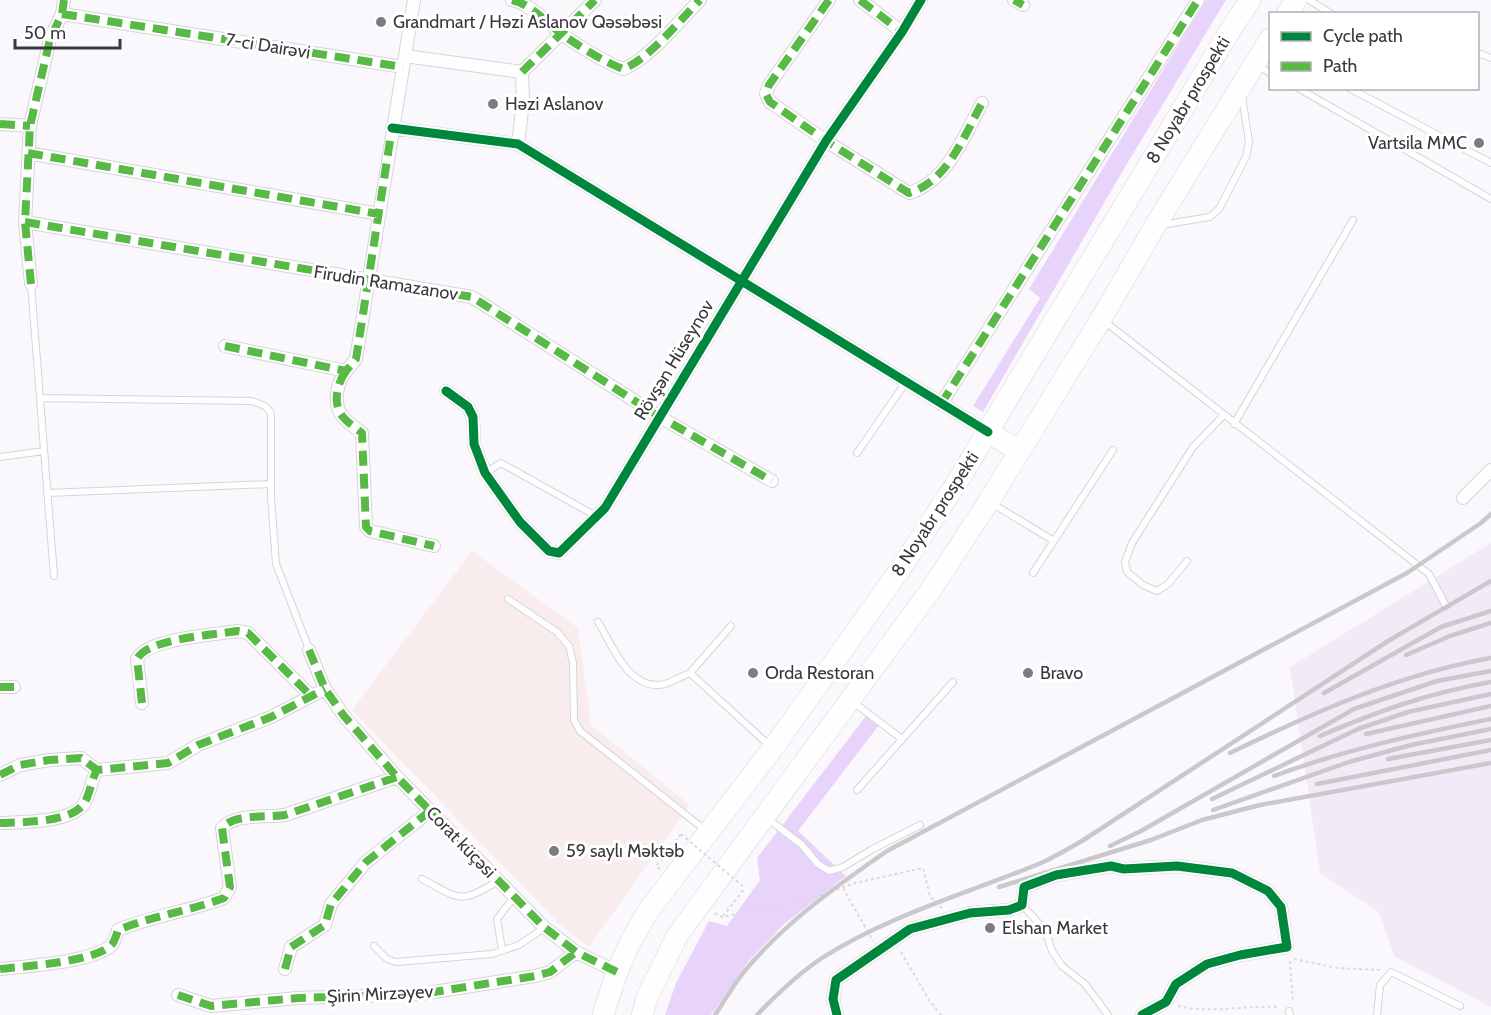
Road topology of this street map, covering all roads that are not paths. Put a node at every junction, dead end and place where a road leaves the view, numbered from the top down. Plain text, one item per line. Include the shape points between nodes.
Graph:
1 (64, 0) edge
2 (414, 0) edge
3 (512, 0) edge
4 (595, 0) edge
5 (700, 0) edge
6 (829, 0) edge
7 (860, 0) edge
8 (921, 0) edge
9 (1198, 0) edge
10 (1250, 0) edge
11 (1309, 0) edge
12 (1329, 12) edge
13 (62, 14) junction
14 (902, 32) junction
15 (561, 33) junction
16 (1266, 55) edge
17 (404, 62) junction
18 (522, 72) junction
19 (1240, 87) junction
20 (1301, 90) edge
21 (1353, 90) edge
22 (982, 103) dead end
23 (0, 124) edge
24 (30, 126) junction
25 (392, 128) junction
26 (826, 141) junction
27 (518, 144) junction
28 (27, 153) junction
29 (1491, 163) edge
30 (1491, 199) edge
31 (379, 214) junction
32 (1353, 220) dead end
33 (25, 222) junction
34 (1155, 226) junction
35 (369, 280) junction
36 (741, 281) junction
37 (31, 284) joint
38 (1101, 319) junction
39 (225, 346) dead end
40 (346, 371) junction
41 (906, 382) junction
42 (446, 391) dead end
43 (40, 398) junction
44 (941, 404) junction
45 (1223, 416) junction
46 (660, 417) junction
47 (1234, 424) junction
48 (987, 432) junction
49 (1113, 450) dead end
50 (44, 451) junction
51 (1019, 451) junction
52 (857, 453) dead end
53 (0, 458) edge
54 (1491, 470) edge
55 (485, 473) junction
56 (772, 481) dead end
57 (271, 484) junction
58 (47, 493) junction
59 (1462, 498) dead end
60 (989, 501) junction
61 (596, 516) junction
62 (1054, 541) junction
63 (434, 546) dead end
64 (1187, 561) dead end
65 (1033, 573) dead end
66 (54, 576) dead end
67 (508, 599) dead end
68 (1446, 606) dead end
69 (598, 622) dead end
70 (731, 626) dead end
71 (309, 650) joint
72 (690, 673) junction
73 (952, 682) dead end
74 (0, 687) edge
75 (14, 687) dead end
76 (325, 689) junction
77 (312, 696) junction
78 (850, 699) junction
79 (142, 703) dead end
80 (902, 740) junction
81 (773, 748) junction
82 (97, 770) junction
83 (0, 775) edge
84 (397, 777) junction
85 (858, 790) dead end
86 (430, 810) junction
87 (764, 816) junction
88 (0, 823) edge
89 (920, 825) dead end
90 (708, 833) junction
91 (422, 879) dead end
92 (498, 881) junction
93 (514, 897) junction
94 (1022, 905) junction
95 (544, 927) junction
96 (374, 946) dead end
97 (502, 950) junction
98 (576, 952) junction
99 (0, 969) edge
100 (285, 969) dead end
101 (617, 972) junction
102 (178, 994) dead end
103 (1460, 1006) dead end
104 (212, 1011) edge
105 (603, 1015) edge
106 (642, 1015) edge
107 (837, 1015) edge
108 (1108, 1015) edge
109 (1142, 1015) edge
110 (1377, 1015) edge

1 - 13 street
2 - 17 street
3 - 15 street
4 - 15 street
5 - 15 street via 654,46 623,69
6 - 26 street via 766,94 770,102
7 - 14 street
8 - 14 street, Rövşən Hüseynov
9 - 44 street
10 - 48 highway, 8 Noyabr prospekti
11 - 12 lane
13 - 17 street, 7-ci Dairəvi
13 - 24 street via 50,39
14 - 26 street, Rövşən Hüseynov
15 - 18 street
16 - 19 highway, 8 Noyabr prospekti
17 - 18 street, 7-ci Dairəvi
17 - 25 street
18 - 27 street
19 - 34 highway, 8 Noyabr prospekti
19 - 34 lane via 1249,142 1246,157 1219,209 1210,217
20 - 30 lane
21 - 29 lane
22 - 26 street via 947,166 921,190 909,193
23 - 24 street
24 - 28 street
25 - 27 street
25 - 31 street
26 - 36 street, Rövşən Hüseynov
27 - 36 street
28 - 31 street
28 - 33 street
31 - 35 street
32 - 47 lane
33 - 35 street, Firudin Ramazanov
33 - 37 street
34 - 38 highway, 8 Noyabr prospekti
35 - 40 street via 356,359
35 - 46 street, Firudin Ramazanov via 472,297
36 - 41 street
36 - 46 street, Rövşən Hüseynov
37 - 43 lane
38 - 45 lane
38 - 51 highway, 8 Noyabr prospekti
39 - 40 street
40 - 63 street via 337,392 338,407 343,417 362,433 366,527
41 - 44 street
41 - 52 lane
42 - 55 street, Rövşən Hüseynov via 468,407 473,417 474,444
43 - 50 lane
43 - 57 lane via 252,401 265,405 271,413
44 - 48 street
45 - 47 lane
45 - 64 lane via 1193,447 1132,543 1125,562 1127,572 1157,591
46 - 56 street, Firudin Ramazanov
46 - 61 street, Rövşən Hüseynov
47 - 68 lane via 1430,574
48 - 51 highway
48 - 81 highway, 8 Noyabr prospekti via 901,568
49 - 62 lane
50 - 53 lane
50 - 58 lane
51 - 60 highway, 8 Noyabr prospekti
54 - 59 street
55 - 61 lane via 501,463
55 - 61 street, Rövşən Hüseynov via 520,522 549,551 559,553
57 - 58 lane
57 - 71 lane via 276,564
58 - 66 lane
60 - 62 lane
60 - 78 highway, 8 Noyabr prospekti via 930,591
62 - 65 lane
67 - 90 lane via 557,632 569,646 574,720 580,730
69 - 72 lane via 628,671 639,681 661,685
70 - 72 lane
71 - 76 street, Corat küçəsi
72 - 81 lane
73 - 80 lane
74 - 75 street
76 - 77 street
76 - 84 street, Corat küçəsi
77 - 79 street via 248,633 237,631 159,644 140,653 137,659
77 - 82 street via 271,717 198,745 168,763
78 - 80 lane
78 - 87 highway, 8 Noyabr prospekti
80 - 85 lane
81 - 90 highway, 8 Noyabr prospekti
82 - 83 street via 81,758 20,765
82 - 88 street via 84,804 73,813 45,820
84 - 86 street, Corat küçəsi
84 - 99 street via 285,815 227,821 222,828 230,887 224,898 118,930 112,944 103,951 70,961
86 - 92 street, Corat küçəsi
86 - 100 street via 366,862 331,904 325,925 291,947
87 - 89 lane via 829,871
87 - 106 highway, 8 Noyabr prospekti via 677,936
90 - 101 highway, 8 Noyabr prospekti via 648,912
91 - 92 lane via 458,898 474,895
92 - 93 street, Corat küçəsi
93 - 95 street, Corat küçəsi
93 - 97 lane via 496,919
94 - 107 street via 910,928 836,980 832,999
94 - 108 lane via 1044,930 1062,966 1085,984
94 - 109 street via 1024,887 1056,875 1111,866 1177,866 1232,873 1268,891 1281,907 1287,947 1207,964 1176,984 1166,1002
95 - 97 lane via 519,945
95 - 98 street, Corat küçəsi
96 - 97 lane via 396,962
98 - 101 street, Corat küçəsi
98 - 104 street, Şirin Mirzəyev via 550,972 535,976 421,994 298,998
101 - 105 highway, 8 Noyabr prospekti
102 - 104 street, Şirin Mirzəyev
103 - 110 lane via 1391,972 1380,986

